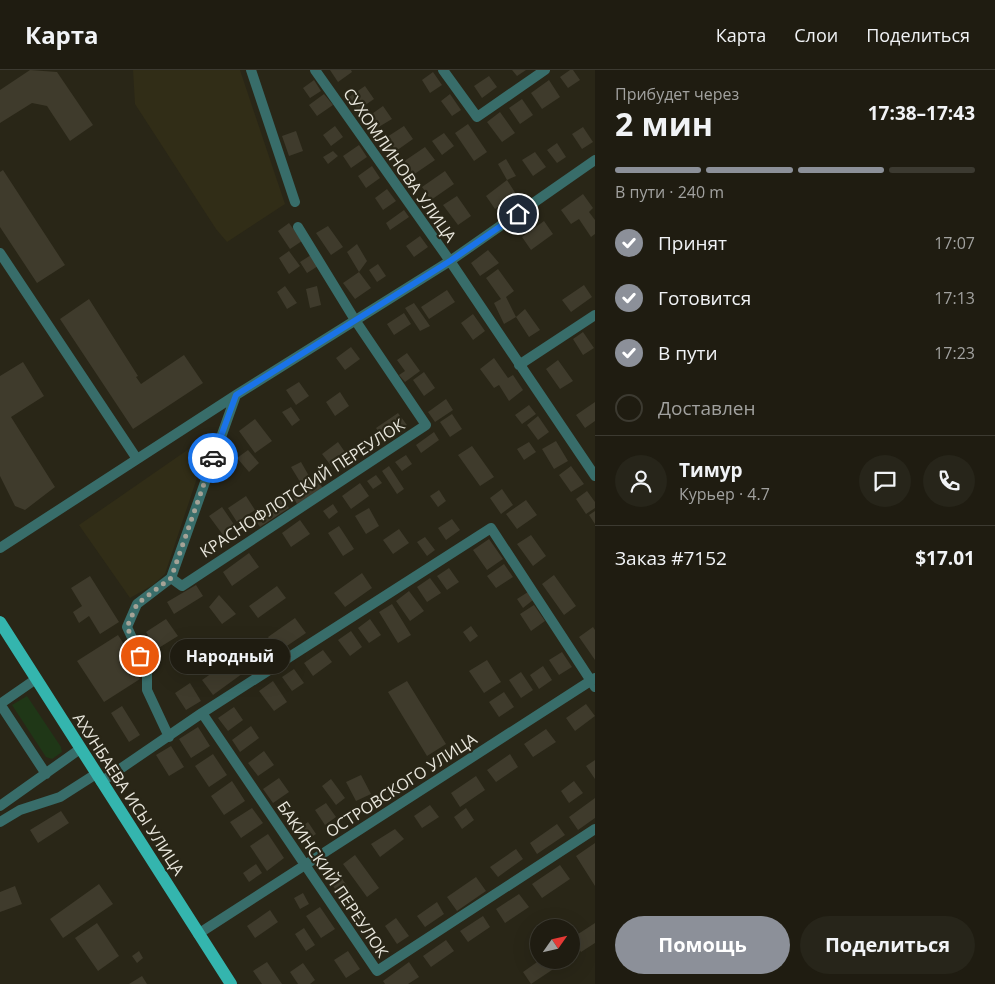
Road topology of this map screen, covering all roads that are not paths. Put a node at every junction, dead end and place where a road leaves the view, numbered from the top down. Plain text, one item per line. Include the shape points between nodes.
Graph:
1 (251, 70) edge
2 (315, 70) edge
3 (443, 70) edge
4 (545, 70) edge
5 (595, 160) edge
6 (295, 202) dead end
7 (298, 227) dead end
8 (0, 253) edge
9 (450, 261) junction
10 (595, 315) edge
11 (355, 320) junction
12 (519, 365) junction
13 (236, 395) junction
14 (137, 459) junction
15 (595, 476) edge
16 (0, 548) edge
17 (171, 578) junction
18 (0, 622) edge
19 (36, 679) junction
20 (594, 682) edge
21 (0, 704) edge
22 (202, 713) junction
23 (170, 737) junction
24 (80, 749) junction
25 (46, 774) junction
26 (99, 778) junction
27 (0, 806) edge
28 (0, 822) edge
29 (595, 829) edge
30 (305, 864) junction
31 (198, 934) junction
32 (231, 984) edge

1 - 6 street
2 - 9 street, СУХОМЛИНОВА УЛИЦА
3 - 4 street via 477,117
5 - 9 street
7 - 11 street
8 - 14 street
9 - 11 street
9 - 12 street, СУХОМЛИНОВА УЛИЦА
10 - 12 street
11 - 13 street
11 - 17 street, КРАСНОФЛОТСКИЙ ПЕРЕУЛОК via 426,425 182,586
12 - 15 street, СУХОМЛИНОВА УЛИЦА
13 - 14 street
13 - 17 street, КРАСНОФЛОТСКИЙ ПЕРЕУЛОК
14 - 16 street
17 - 23 street via 137,604 127,627 147,670 147,690
18 - 19 main road, АХУНБАЕВА ИСЫ УЛИЦА
19 - 21 street
19 - 24 main road, АХУНБАЕВА ИСЫ УЛИЦА
20 - 22 street via 491,528
20 - 30 street, ОСТРОВСКОГО УЛИЦА
21 - 25 street
22 - 23 street
22 - 30 street, БАКИНСКИЙ ПЕРЕУЛОК
23 - 26 street
24 - 25 street
24 - 26 main road, АХУНБАЕВА ИСЫ УЛИЦА
25 - 27 street
26 - 28 street via 60,797 20,810
26 - 31 main road, АХУНБАЕВА ИСЫ УЛИЦА
29 - 30 street, БАКИНСКИЙ ПЕРЕУЛОК via 377,971
30 - 31 street, ОСТРОВСКОГО УЛИЦА
31 - 32 main road, АХУНБАЕВА ИСЫ УЛИЦА

